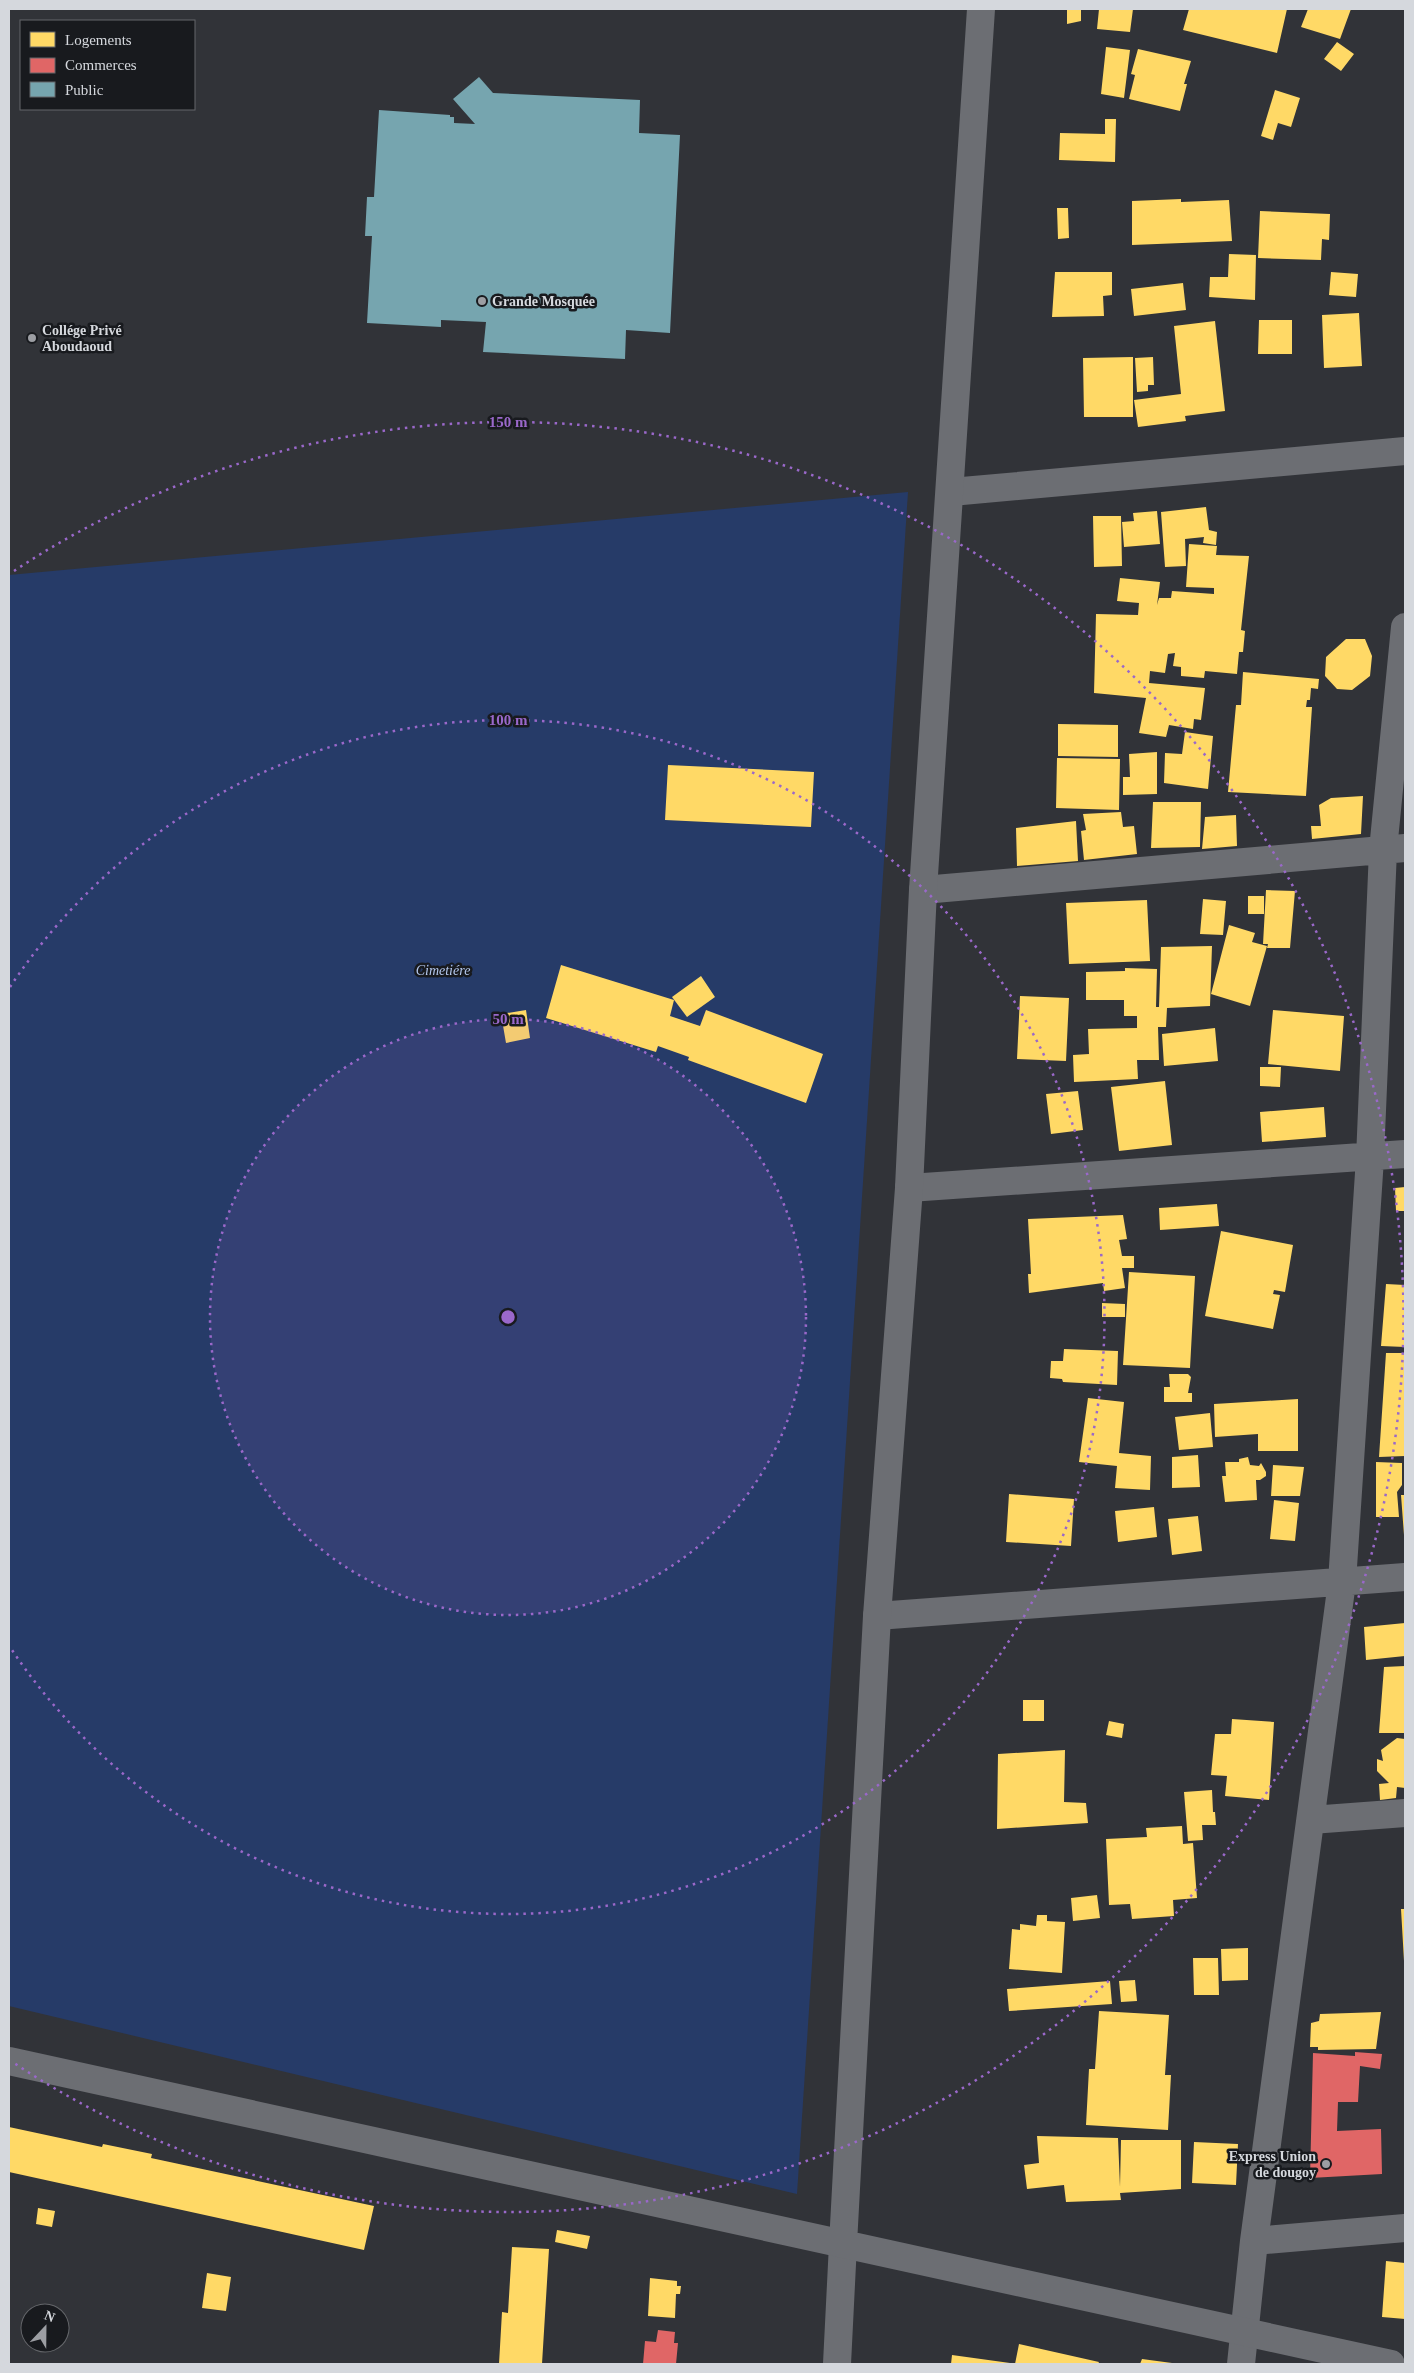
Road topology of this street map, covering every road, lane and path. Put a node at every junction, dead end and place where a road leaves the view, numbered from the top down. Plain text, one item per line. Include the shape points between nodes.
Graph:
1 (980, 9) edge
2 (1405, 451) edge
3 (951, 492) junction
4 (1405, 626) edge
5 (1394, 849) edge
6 (923, 890) junction
7 (1405, 1154) edge
8 (1370, 1158) junction
9 (909, 1188) junction
10 (1405, 1577) edge
11 (1342, 1582) junction
12 (876, 1616) junction
13 (1405, 1813) edge
14 (1311, 1820) junction
15 (9, 2061) edge
16 (1405, 2228) edge
17 (1254, 2241) junction
18 (843, 2244) junction
19 (1244, 2332) junction
20 (837, 2364) edge
21 (1241, 2364) edge
22 (1391, 2364) edge

1 - 3 street
2 - 3 street
3 - 6 street
4 - 5 street
5 - 6 street
5 - 8 street
6 - 9 street
7 - 8 street
8 - 9 street
8 - 11 street
9 - 12 street
10 - 11 street
11 - 12 street
11 - 14 street
12 - 18 street
13 - 14 street
14 - 17 street
15 - 18 street
16 - 17 street
17 - 19 street
18 - 19 street
18 - 20 street
19 - 21 street
19 - 22 street

